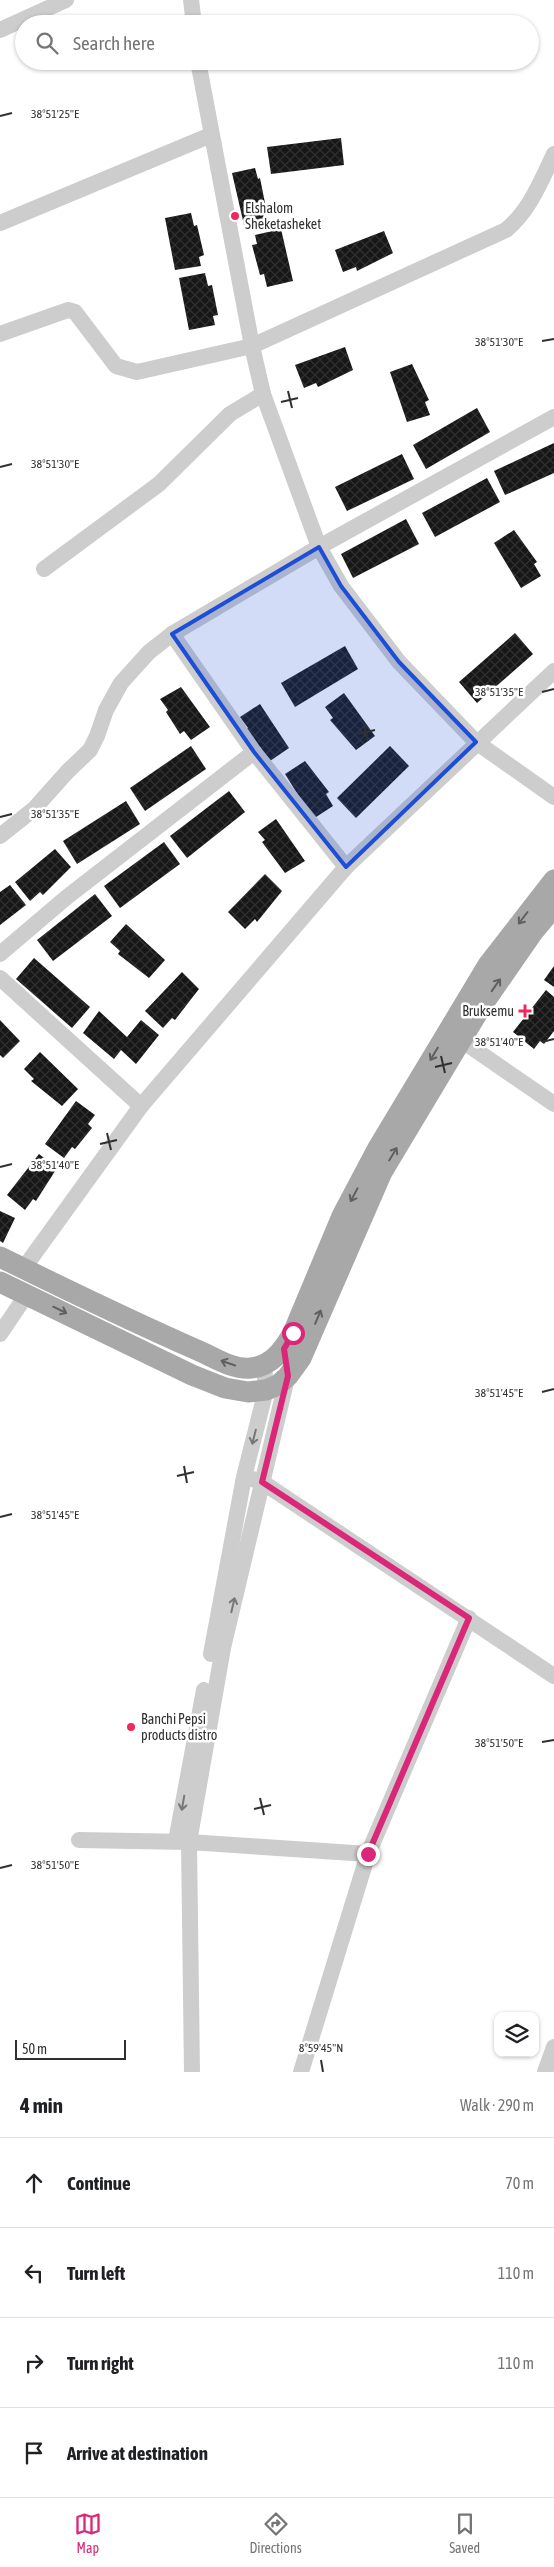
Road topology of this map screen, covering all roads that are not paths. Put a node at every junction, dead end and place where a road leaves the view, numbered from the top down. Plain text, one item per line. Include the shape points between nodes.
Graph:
1 (66, 0) edge
2 (190, 0) edge
3 (33, 15) edge
4 (192, 15) edge
5 (15, 23) edge
6 (0, 30) edge
7 (200, 70) edge
8 (211, 135) junction
9 (554, 154) edge
10 (0, 223) edge
11 (0, 334) edge
12 (252, 346) junction
13 (263, 394) junction
14 (554, 417) edge
15 (319, 547) junction
16 (44, 569) dead end
17 (172, 634) junction
18 (554, 671) edge
19 (476, 742) junction
20 (254, 752) junction
21 (554, 798) edge
22 (0, 836) edge
23 (346, 867) junction
24 (554, 880) edge
25 (554, 908) edge
26 (0, 954) edge
27 (0, 978) edge
28 (461, 1040) junction
29 (554, 1104) edge
30 (140, 1106) junction
31 (0, 1257) edge
32 (24, 1268) junction
33 (0, 1282) edge
34 (27, 1294) junction
35 (0, 1334) edge
36 (284, 1349) junction
37 (264, 1365) junction
38 (288, 1376) junction
39 (266, 1390) junction
40 (244, 1477) junction
41 (262, 1482) junction
42 (469, 1618) junction
43 (554, 1676) edge
44 (79, 1840) dead end
45 (183, 1842) junction
46 (368, 1854) junction
47 (554, 2047) edge
48 (180, 2072) edge
49 (193, 2072) edge
50 (301, 2072) edge
51 (545, 2072) edge

1 - 3 street
2 - 4 street
5 - 6 street
7 - 8 street
8 - 10 street
8 - 12 street
9 - 12 street via 532,200 520,218 506,230
11 - 12 street via 68,310 75,312 116,366 137,372
12 - 13 street
13 - 15 street
13 - 16 street via 230,414 159,484
14 - 15 street
15 - 17 street
15 - 19 street via 341,586 399,662
17 - 20 street
17 - 22 street via 149,652 122,683 106,710 90,750 34,809
18 - 19 street
19 - 21 street
19 - 23 street
20 - 23 street
20 - 26 street via 67,897
23 - 30 street
24 -> 36 main road via 488,965 392,1124 342,1216
28 -> 25 main road via 510,965
27 - 30 street
28 - 29 street
38 -> 28 main road via 301,1358 382,1172
30 - 32 street
31 - 32 main road
37 -> 32 main road via 241,1368 221,1361
33 - 34 main road
34 - 35 street
34 -> 39 main road via 192,1375 225,1388 248,1392
36 - 37 main road
36 - 38 street
37 - 39 street
38 - 39 main road
38 - 41 street
39 -> 40 street
40 - 41 street
40 -> 45 street
41 - 42 street
45 -> 41 street via 223,1648
42 - 43 street
42 - 46 street
44 - 45 street
45 - 46 street
45 - 49 street
46 - 50 street
47 - 51 street
48 - 49 street

